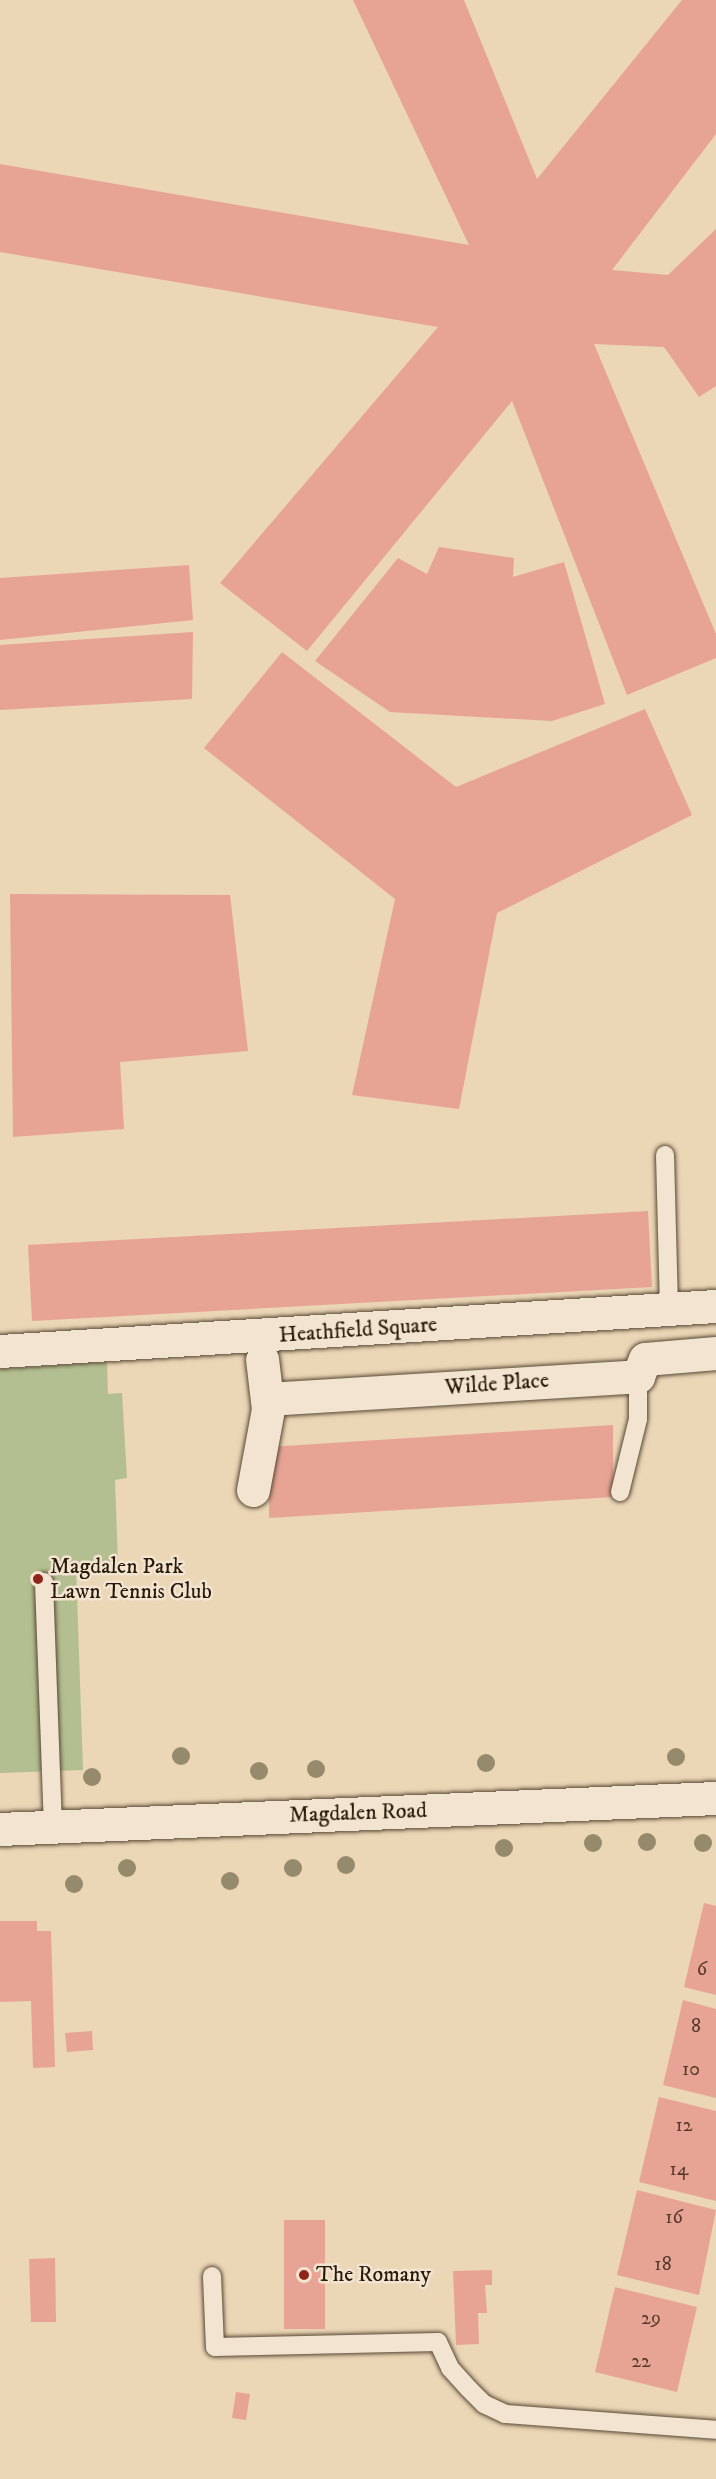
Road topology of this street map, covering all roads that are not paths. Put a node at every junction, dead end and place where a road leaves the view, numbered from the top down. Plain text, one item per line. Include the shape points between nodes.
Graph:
1 (665, 1155) dead end
2 (716, 1306) edge
3 (669, 1309) junction
4 (0, 1351) edge
5 (716, 1353) edge
6 (262, 1359) dead end
7 (638, 1376) junction
8 (267, 1399) junction
9 (253, 1490) dead end
10 (620, 1492) dead end
11 (44, 1582) dead end
12 (716, 1798) edge
13 (53, 1828) junction
14 (0, 1829) edge
15 (212, 2276) dead end
16 (716, 2430) edge

1 - 3 lane
2 - 3 street, Heathfield Square
3 - 4 street, Heathfield Square
5 - 7 street via 645,1359
6 - 8 street
7 - 8 street, Wilde Place
7 - 10 lane via 638,1419
8 - 9 street
11 - 13 lane
12 - 13 street, Magdalen Road
13 - 14 street, Magdalen Road
15 - 16 lane via 215,2347 438,2342 450,2368 469,2389 484,2404 505,2414

